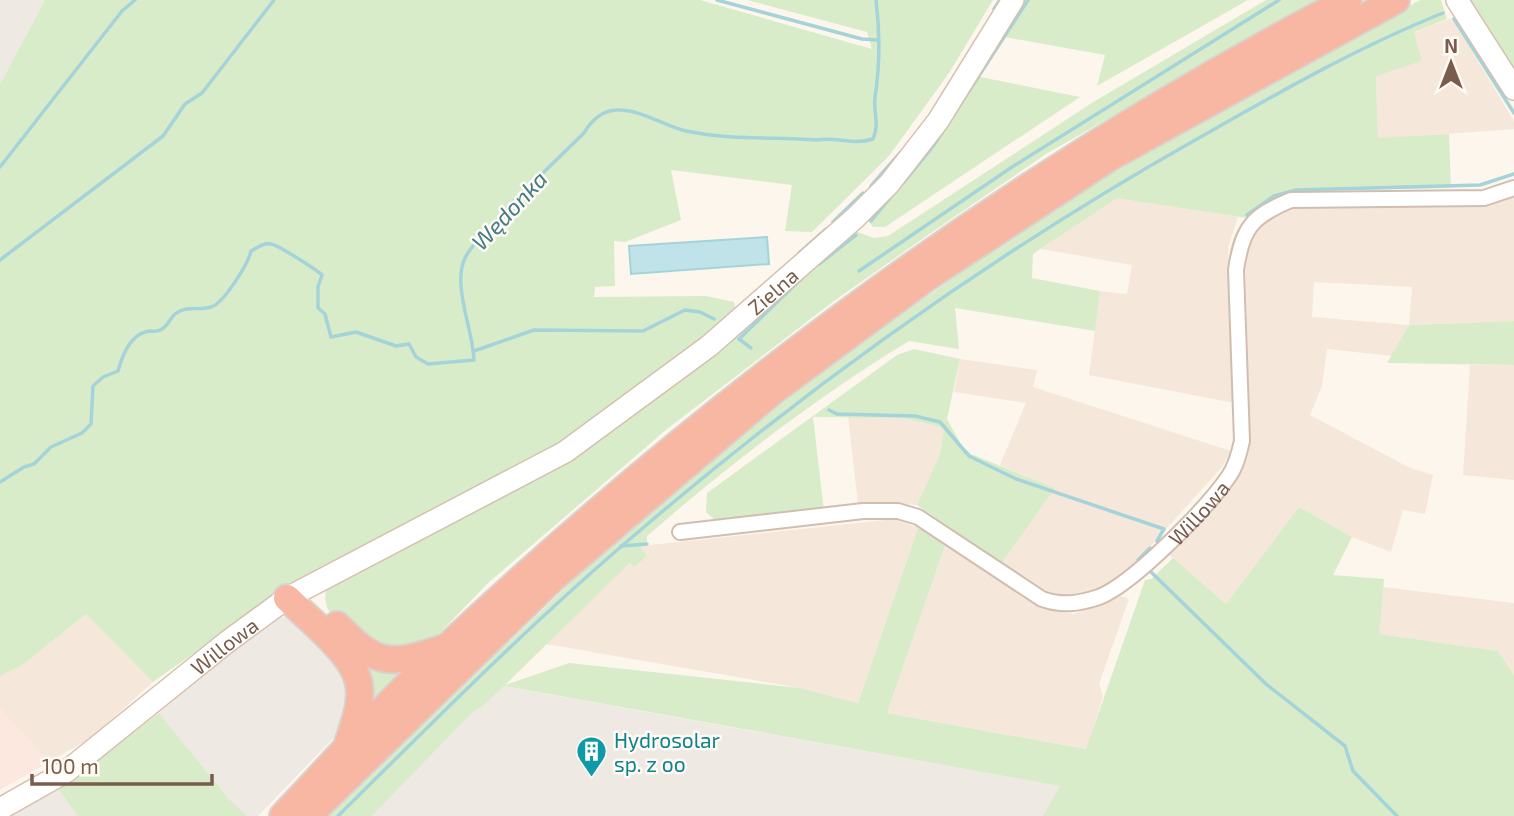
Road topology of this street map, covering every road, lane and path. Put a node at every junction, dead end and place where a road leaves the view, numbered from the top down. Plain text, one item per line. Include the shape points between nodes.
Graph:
1 (1013, 0) edge
2 (1348, 0) edge
3 (1396, 0) edge
4 (1457, 0) edge
5 (1514, 89) edge
6 (1514, 188) edge
7 (464, 508) joint
8 (680, 532) dead end
9 (295, 593) junction
10 (446, 647) junction
11 (346, 748) junction
12 (0, 809) edge
13 (283, 816) edge
14 (308, 816) edge

1 - 7 street, Zielna via 931,131 855,218 709,346 634,404 565,452
2 - 10 highway via 1177,93 905,269 744,389 606,503
3 - 14 highway via 1112,156 936,271 773,391 554,577
4 - 5 street
6 - 8 street, Willowa via 1484,198 1291,200 1267,210 1249,226 1240,242 1236,270 1242,442 1237,463 1163,549 1102,596 1059,605 1042,599 918,517 898,510
7 - 9 street, Willowa
9 - 10 highway via 372,656 400,662
9 - 11 highway via 358,679 358,706
9 - 12 street, Willowa via 67,771
10 - 11 highway
11 - 13 highway

